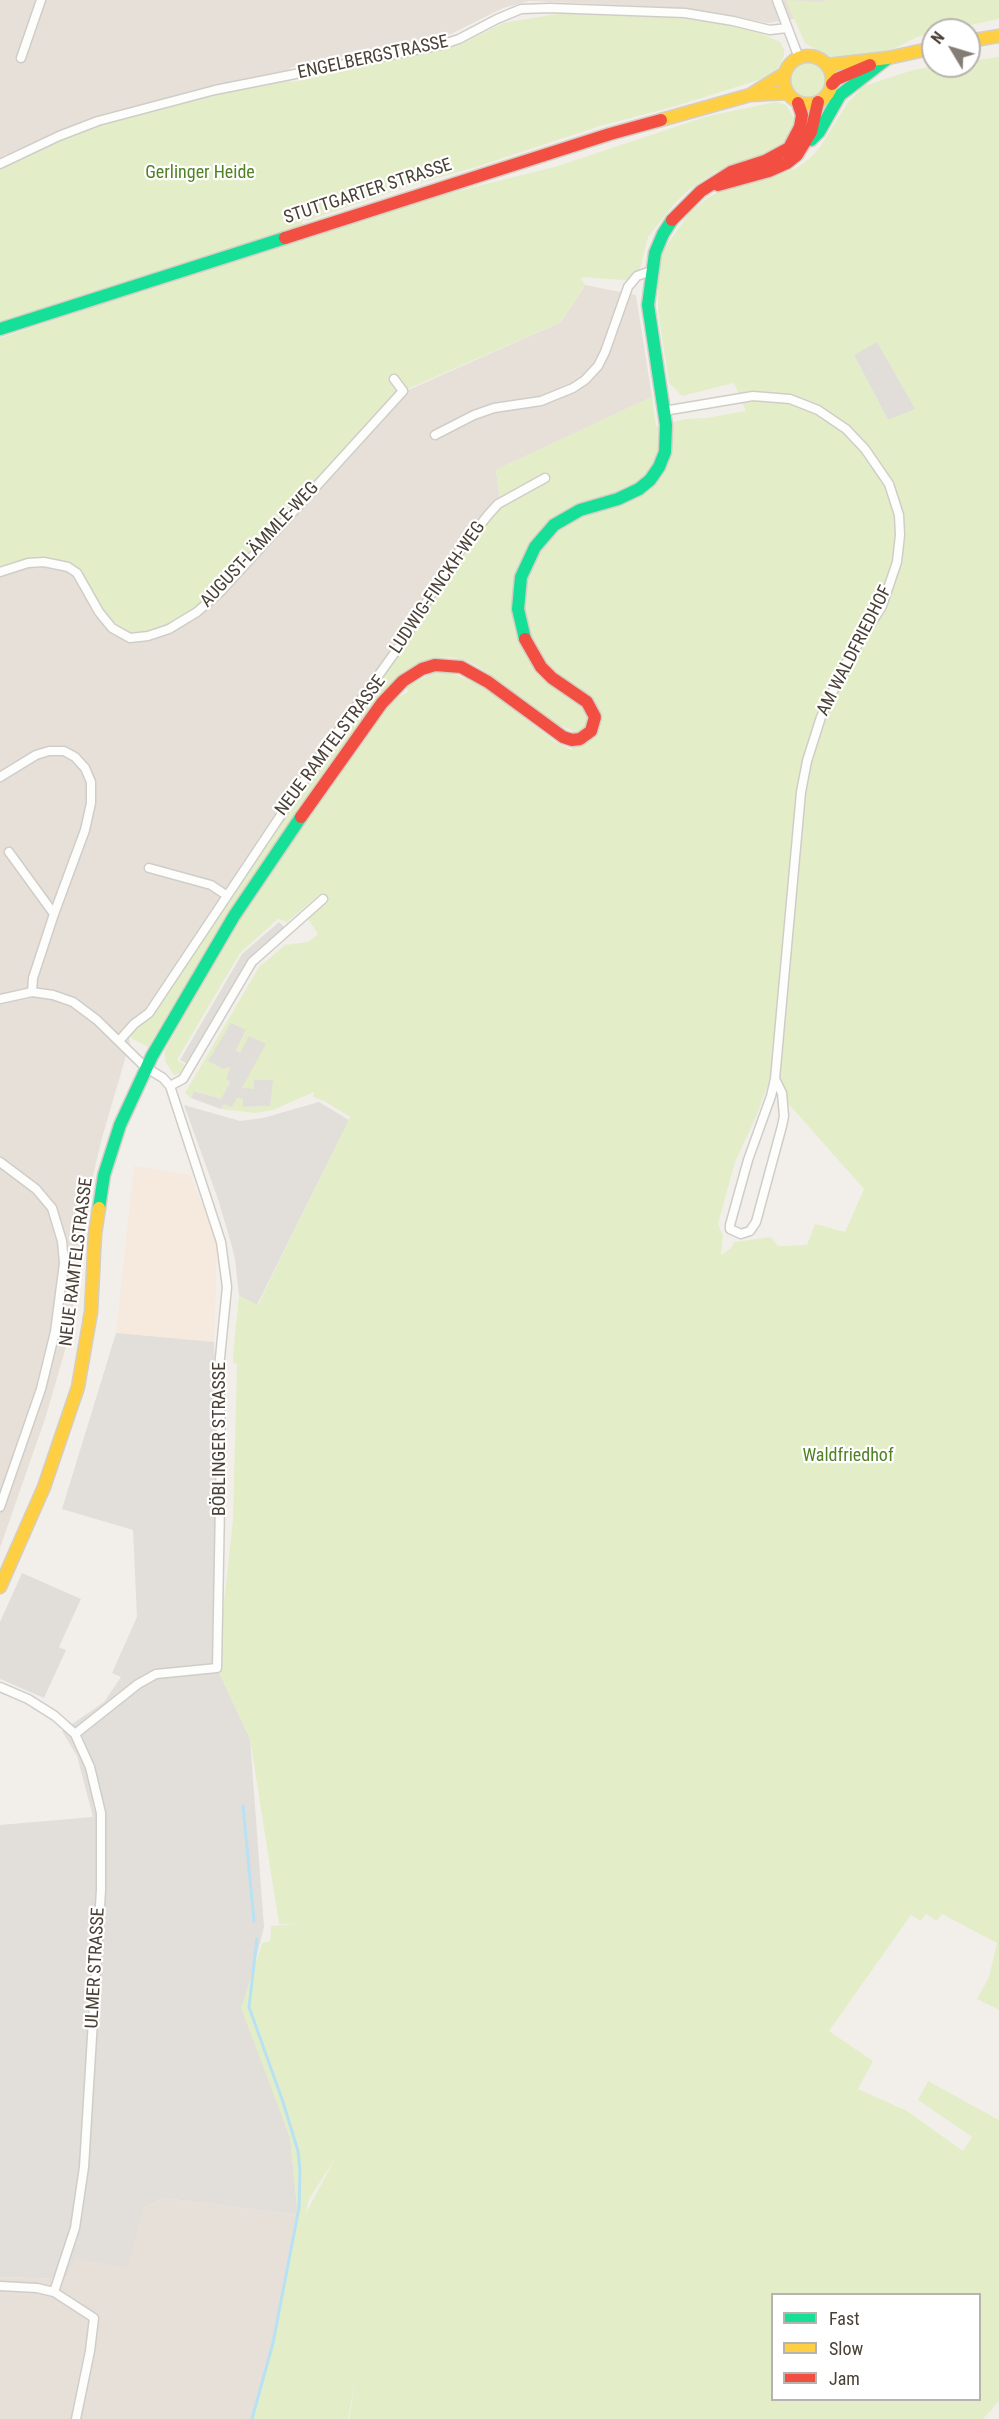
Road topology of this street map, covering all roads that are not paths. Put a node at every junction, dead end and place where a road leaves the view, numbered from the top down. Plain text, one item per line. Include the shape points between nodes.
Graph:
1 (41, 0) edge
2 (777, 0) edge
3 (787, 28) junction
4 (999, 36) edge
5 (981, 39) edge
6 (921, 51) edge
7 (21, 58) dead end
8 (799, 58) junction
9 (888, 58) junction
10 (827, 65) junction
11 (784, 74) junction
12 (832, 84) junction
13 (787, 93) junction
14 (750, 95) junction
15 (819, 102) junction
16 (798, 103) junction
17 (805, 144) junction
18 (0, 164) edge
19 (708, 187) junction
20 (651, 271) junction
21 (0, 329) edge
22 (394, 379) dead end
23 (664, 411) junction
24 (435, 435) dead end
25 (545, 478) dead end
26 (0, 572) edge
27 (0, 777) edge
28 (9, 852) dead end
29 (149, 868) dead end
30 (226, 895) junction
31 (322, 898) dead end
32 (54, 914) junction
33 (32, 992) junction
34 (0, 999) edge
35 (119, 1041) junction
36 (145, 1067) junction
37 (775, 1079) junction
38 (170, 1086) junction
39 (0, 1162) edge
40 (0, 1507) edge
41 (0, 1587) edge
42 (0, 1687) edge
43 (75, 1734) junction
44 (0, 2286) edge
45 (54, 2292) junction
46 (76, 2419) edge

1 - 7 street
2 - 3 street
3 - 8 street
3 - 18 street, ENGELBERGSTRASSE via 770,30 685,13 521,9 441,45 200,93 98,121
4 - 5 main road
6 - 9 main road
8 - 10 main road via 817,58
8 - 11 main road
9 - 10 main road
9 - 12 main road
9 - 17 main road via 840,95 819,132
10 - 12 main road
11 - 13 main road
11 - 14 main road, STUTTGARTER STRASSE
12 - 15 main road via 828,95
13 - 14 main road, STUTTGARTER STRASSE
13 - 16 main road
14 - 21 main road, STUTTGARTER STRASSE via 571,146
15 - 16 main road
15 - 17 main road, NEUE RAMTELSTRASSE
16 - 19 main road, NEUE RAMTELSTRASSE via 800,127 789,148 731,172
17 - 19 main road, NEUE RAMTELSTRASSE via 797,155 769,171
19 - 20 main road, NEUE RAMTELSTRASSE via 689,200 669,224
20 - 23 main road, NEUE RAMTELSTRASSE via 648,305
20 - 24 street via 637,276 627,287 605,352 585,380 541,401 474,415
22 - 26 street, AUGUST-LÄMMLE-WEG via 403,391 395,400 221,591 170,629 130,638 112,628 77,573 68,567 28,562
23 - 36 main road, NEUE RAMTELSTRASSE via 665,452 650,480 632,493 580,510 554,525 535,547 521,577 518,609 525,639 541,667 587,702 595,717 591,731 576,740 563,737 488,681 461,667 435,665 403,681 382,703 272,858
23 - 37 street, AM WALDFRIEDHOF via 753,396 790,399 818,410 866,449 890,484 899,515 897,562 882,606 845,665 807,760
25 - 30 street, LUDWIG-FINCKH-WEG via 498,504 451,562 401,644
27 - 32 street via 36,755 64,751 85,768 91,782 85,830
28 - 32 street
29 - 30 street via 211,885
30 - 35 street, LUDWIG-FINCKH-WEG via 149,1013
31 - 38 street via 252,962 183,1079
32 - 33 street
33 - 34 street
33 - 35 street via 73,1002
35 - 36 street
36 - 38 street
36 - 41 main road, NEUE RAMTELSTRASSE via 104,1175 95,1234 92,1312 78,1387 44,1487
37 - 37 street, AM WALDFRIEDHOF via 731,1213 730,1229 741,1234 750,1231 756,1222 782,1126 782,1093
38 - 43 street, BÖBLINGER STRASSE via 221,1242 227,1287 219,1368 218,1668 156,1674
39 - 40 street via 36,1189 52,1208 64,1263 55,1332 41,1389
42 - 43 street, ULMER STRASSE via 28,1699
43 - 45 street, ULMER STRASSE via 90,1767 102,1813 101,1890 84,2168 75,2228
44 - 45 street
45 - 46 street via 94,2318

